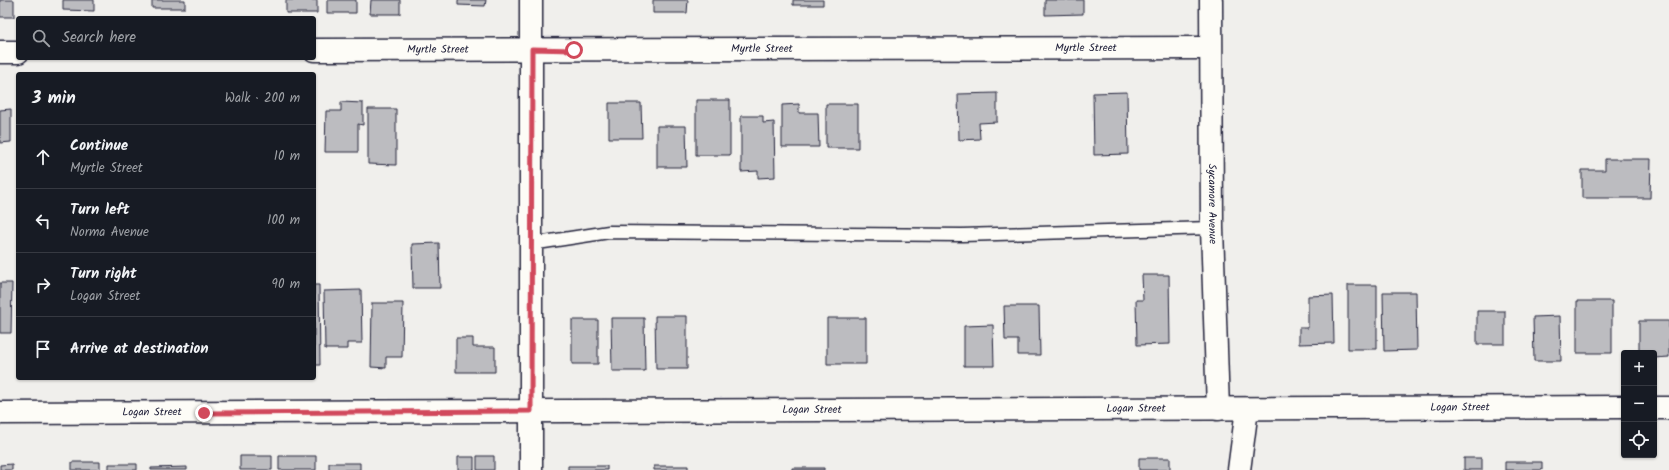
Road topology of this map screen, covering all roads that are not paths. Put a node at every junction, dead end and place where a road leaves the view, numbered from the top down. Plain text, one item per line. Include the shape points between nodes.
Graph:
1 (531, 0) edge
2 (1211, 0) edge
3 (1210, 48) junction
4 (532, 49) junction
5 (316, 50) edge
6 (0, 52) edge
7 (16, 52) edge
8 (1212, 228) junction
9 (531, 244) junction
10 (1621, 408) edge
11 (1657, 408) edge
12 (1669, 408) edge
13 (1218, 409) junction
14 (1247, 409) junction
15 (531, 411) junction
16 (0, 413) edge
17 (531, 470) edge
18 (1239, 470) edge

1 - 4 street
2 - 3 street, Sycamore Avenue
3 - 4 street, Myrtle Street
3 - 8 street, Sycamore Avenue
4 - 5 street, Myrtle Street
4 - 9 street
6 - 7 street
8 - 9 lane via 962,235 609,232
8 - 13 street, Sycamore Avenue
9 - 15 street
10 - 14 street, Logan Street
11 - 12 street
13 - 14 street, Logan Street
13 - 15 street, Logan Street
14 - 18 street
15 - 16 street, Logan Street
15 - 17 street

